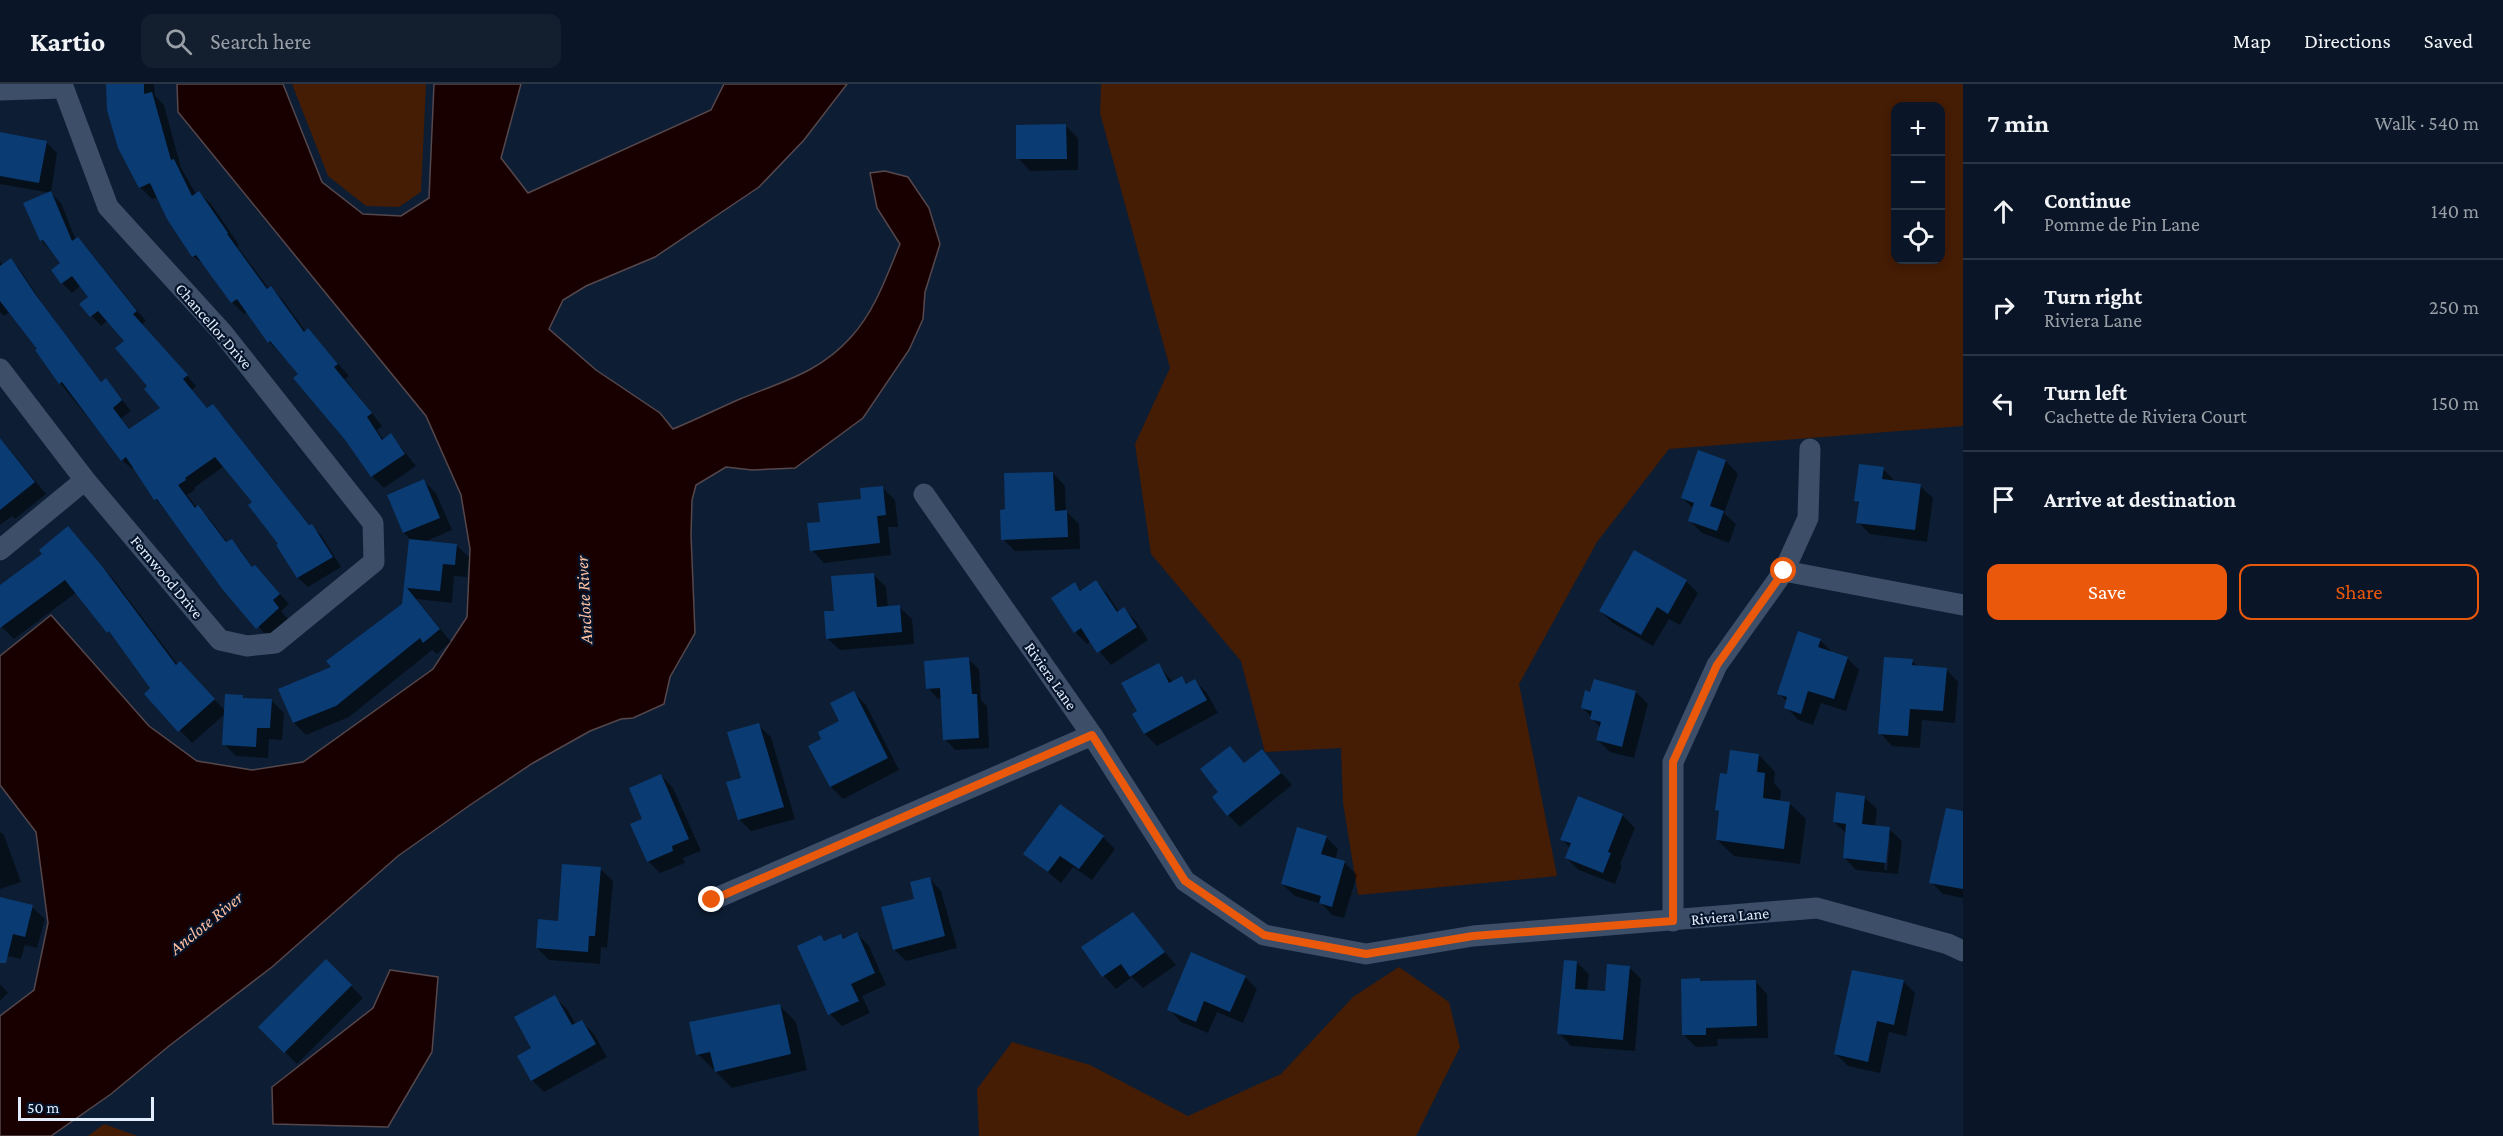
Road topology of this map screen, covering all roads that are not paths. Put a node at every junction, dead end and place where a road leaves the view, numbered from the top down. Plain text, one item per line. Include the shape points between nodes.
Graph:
1 (62, 86) edge
2 (0, 90) edge
3 (0, 369) edge
4 (1810, 449) dead end
5 (85, 480) junction
6 (924, 494) dead end
7 (0, 550) edge
8 (374, 562) joint
9 (1784, 571) junction
10 (1963, 605) edge
11 (1092, 735) junction
12 (712, 900) dead end
13 (1673, 921) junction
14 (1963, 951) edge

1 - 2 street
1 - 8 street, Chancellor Drive via 108,207 222,332 374,523
3 - 5 street, Fernwood Drive
4 - 9 street via 1809,518
5 - 7 street
5 - 8 street, Fernwood Drive via 219,639 247,646 275,643
6 - 11 street, Riviera Lane
9 - 10 street
9 - 13 street via 1717,665 1673,762
11 - 12 street
11 - 13 street, Riviera Lane via 1185,881 1264,935 1366,954 1473,936
13 - 14 street, Riviera Lane via 1817,908

